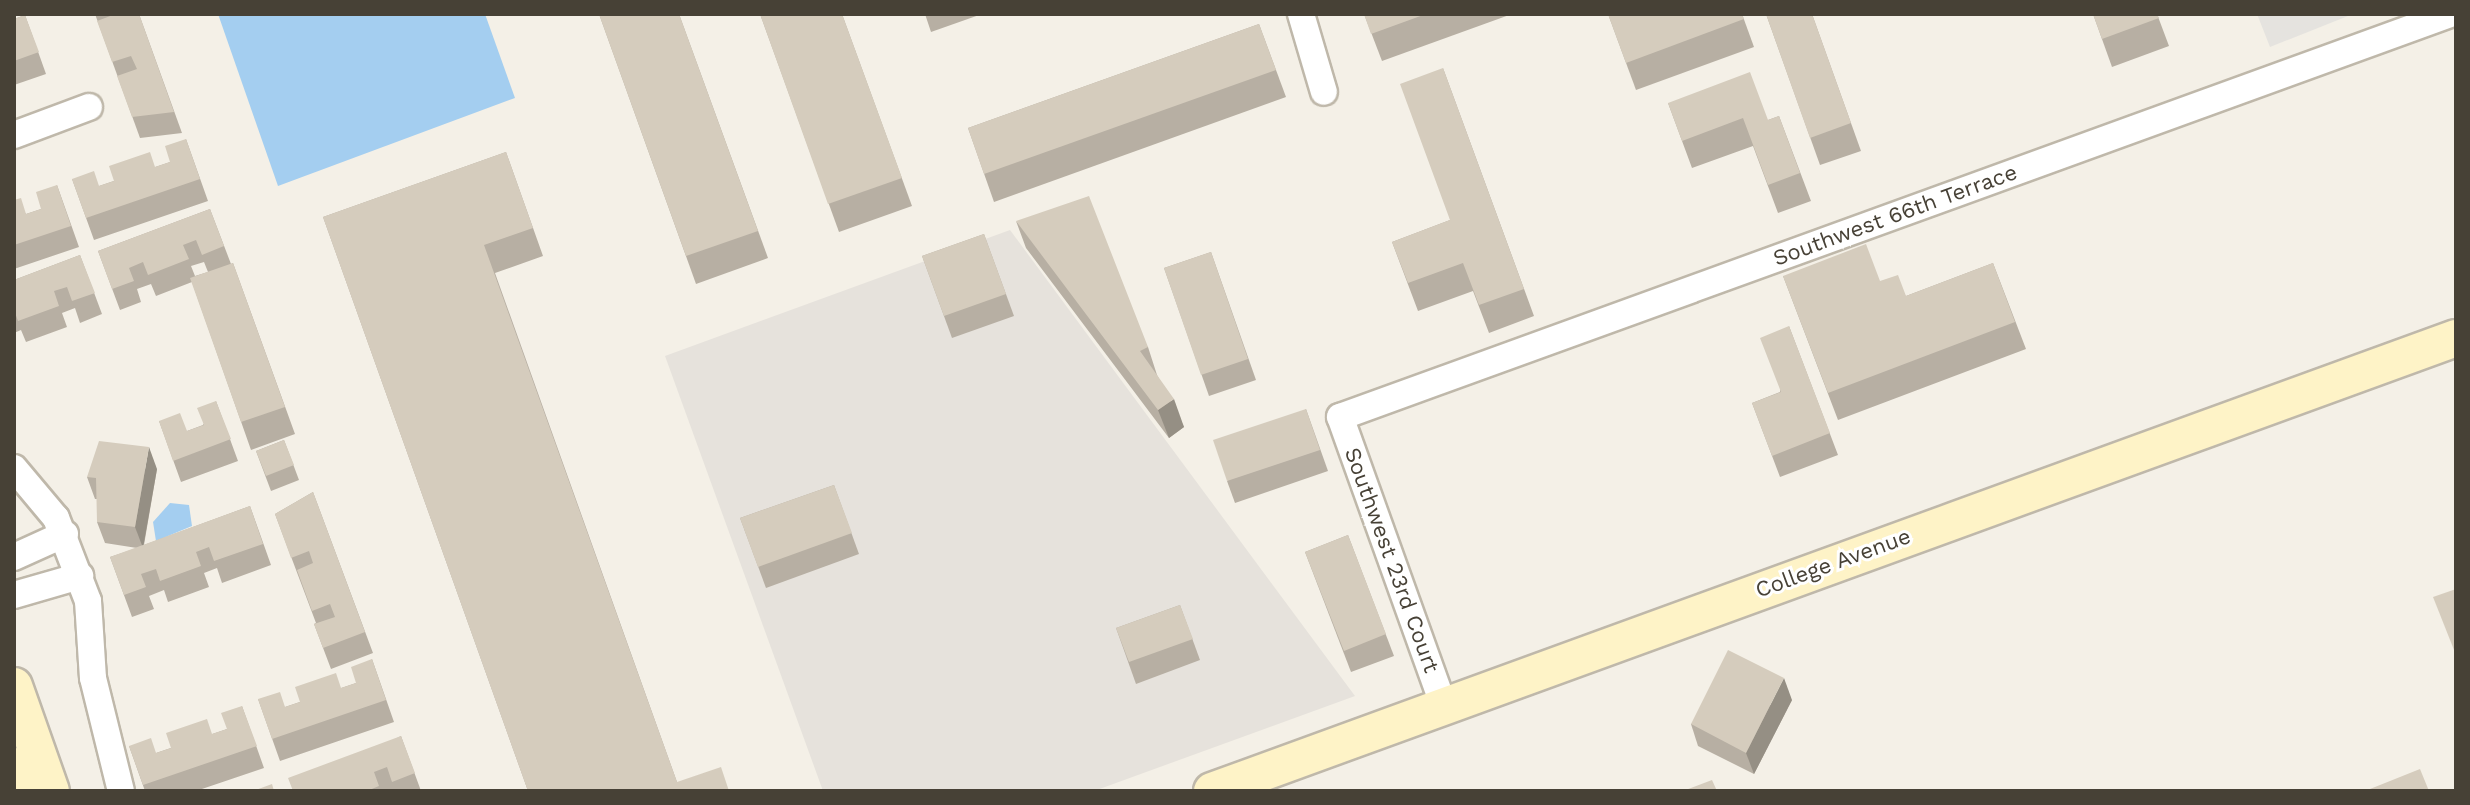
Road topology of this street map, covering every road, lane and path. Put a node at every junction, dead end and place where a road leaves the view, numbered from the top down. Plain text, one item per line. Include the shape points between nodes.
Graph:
1 (1301, 14) edge
2 (2450, 14) edge
3 (1324, 92) dead end
4 (89, 107) dead end
5 (14, 135) edge
6 (2456, 338) edge
7 (1340, 417) joint
8 (14, 468) edge
9 (65, 534) junction
10 (14, 557) edge
11 (80, 576) junction
12 (14, 595) edge
13 (14, 686) edge
14 (1443, 704) junction
15 (14, 766) edge
16 (22, 791) edge
17 (51, 791) edge
18 (121, 791) edge
19 (1212, 791) edge

1 - 3 street
2 - 7 street, Southwest 66th Terrace
4 - 5 street
6 - 14 street, College Avenue
7 - 14 street, Southwest 23rd Court
8 - 9 street
9 - 10 street
9 - 11 street
11 - 12 street
11 - 18 street
13 - 17 street
14 - 19 street, College Avenue
15 - 16 street

